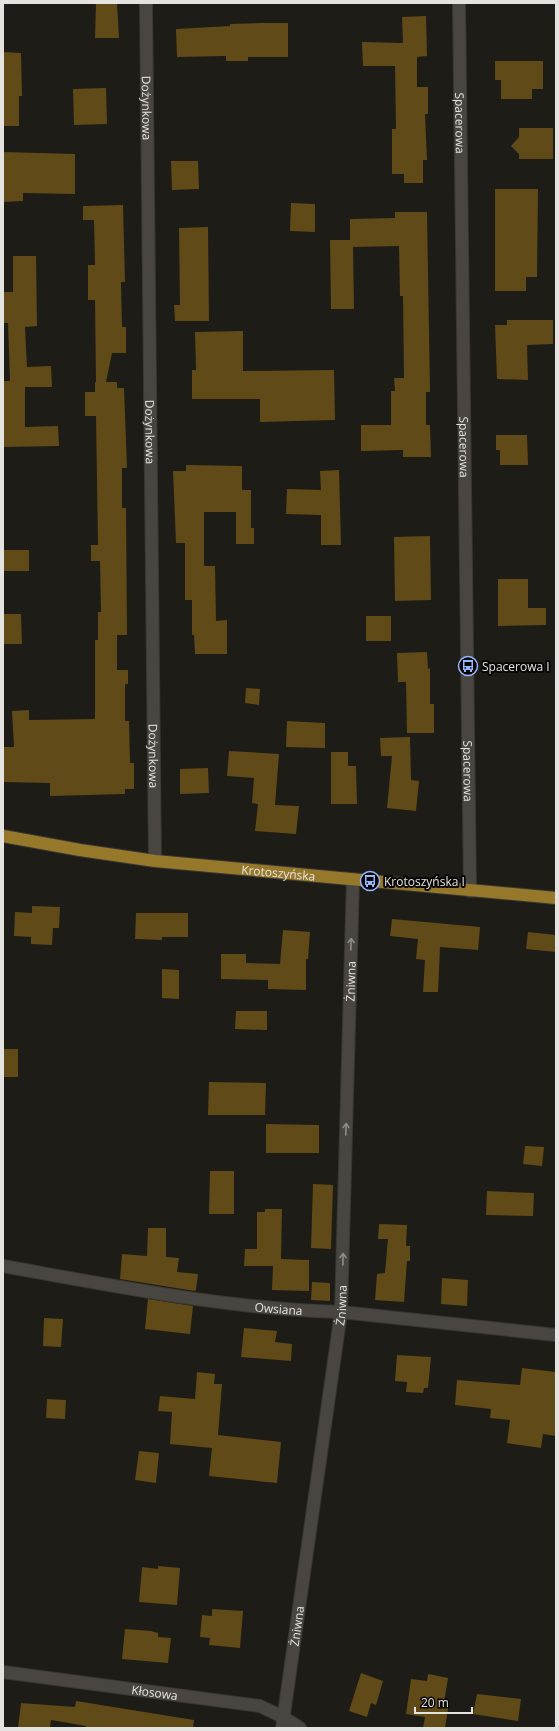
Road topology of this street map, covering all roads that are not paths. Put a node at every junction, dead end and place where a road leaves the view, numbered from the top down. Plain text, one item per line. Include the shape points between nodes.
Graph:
1 (146, 3) edge
2 (459, 3) edge
3 (3, 836) edge
4 (154, 860) junction
5 (353, 879) junction
6 (470, 890) junction
7 (556, 898) edge
8 (3, 1266) edge
9 (342, 1312) junction
10 (556, 1335) edge
11 (3, 1672) edge
12 (282, 1722) edge
13 (300, 1728) edge

1 - 4 street, Dożynkowa
2 - 6 street, Spacerowa
3 - 4 main road, Krotoszyńska
4 - 5 main road, Krotoszyńska
5 - 6 main road, Krotoszyńska
9 -> 5 street, Żniwna
6 - 7 main road, Krotoszyńska
8 - 9 street, Owsiana via 203,1301 314,1312
9 - 10 street, Owsiana
9 - 12 street, Żniwna
11 - 12 street, Kłosowa via 260,1706
12 - 13 street, Kłosowa

